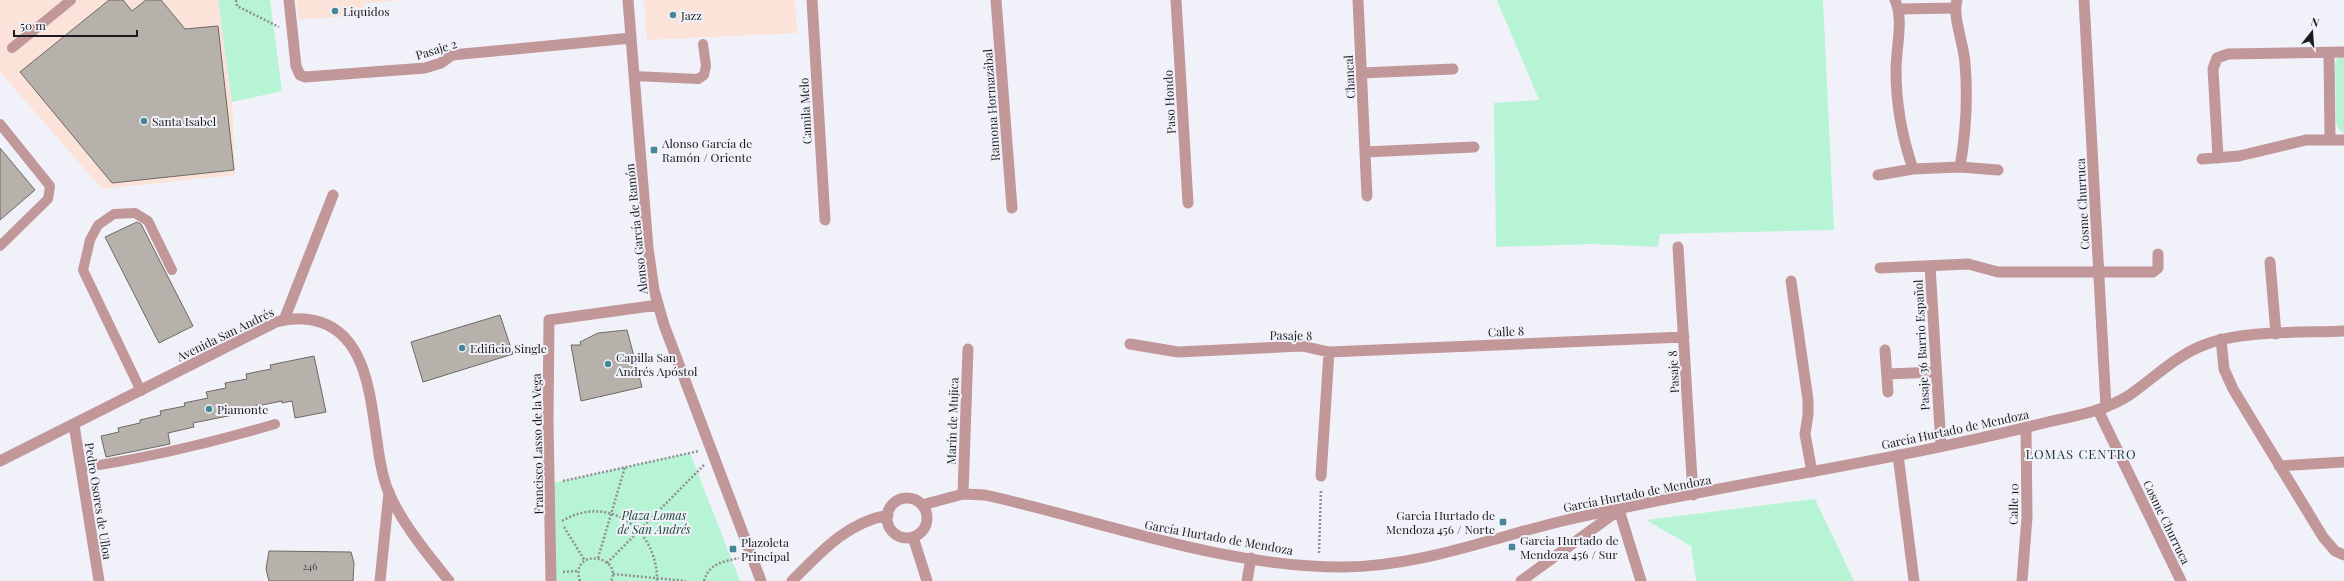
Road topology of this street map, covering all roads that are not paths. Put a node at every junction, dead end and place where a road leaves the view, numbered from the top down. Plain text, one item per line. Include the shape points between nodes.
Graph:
1 (71, 0) edge
2 (289, 0) edge
3 (628, 0) edge
4 (812, 0) edge
5 (996, 0) edge
6 (1176, 0) edge
7 (1358, 0) edge
8 (2084, 0) edge
9 (1956, 4) edge
10 (1897, 5) edge
11 (631, 38) junction
12 (703, 44) dead end
13 (12, 48) dead end
14 (2344, 52) edge
15 (2328, 53) junction
16 (1453, 69) dead end
17 (1362, 73) junction
18 (634, 76) junction
19 (0, 124) edge
20 (2330, 139) junction
21 (2344, 140) edge
22 (1474, 147) dead end
23 (1365, 152) junction
24 (2218, 158) junction
25 (2202, 159) dead end
26 (1960, 167) junction
27 (1913, 170) junction
28 (1998, 170) dead end
29 (1878, 175) dead end
30 (333, 195) dead end
31 (1367, 196) dead end
32 (1188, 203) dead end
33 (1012, 208) dead end
34 (825, 220) dead end
35 (0, 246) edge
36 (1678, 247) dead end
37 (2158, 254) dead end
38 (2270, 262) dead end
39 (1930, 266) junction
40 (1880, 268) dead end
41 (172, 270) dead end
42 (2099, 273) junction
43 (1791, 281) dead end
44 (658, 305) junction
45 (284, 320) junction
46 (2344, 331) edge
47 (2276, 334) junction
48 (1684, 337) junction
49 (2221, 339) junction
50 (1130, 344) dead end
51 (968, 349) dead end
52 (1885, 350) dead end
53 (1329, 352) junction
54 (1936, 372) junction
55 (1887, 374) junction
56 (141, 391) junction
57 (1888, 392) dead end
58 (2102, 408) junction
59 (276, 424) dead end
60 (74, 425) junction
61 (2026, 428) junction
62 (1941, 446) junction
63 (1898, 455) junction
64 (0, 461) edge
65 (2344, 462) edge
66 (2279, 466) junction
67 (80, 468) junction
68 (1812, 472) junction
69 (1321, 476) road end
70 (389, 492) junction
71 (963, 494) junction
72 (1693, 495) junction
73 (922, 505) junction
74 (1619, 510) junction
75 (888, 515) junction
76 (912, 537) junction
77 (2344, 555) edge
78 (1251, 558) junction
79 (99, 581) edge
80 (380, 581) edge
81 (449, 581) edge
82 (551, 581) edge
83 (761, 581) edge
84 (792, 581) edge
85 (927, 581) edge
86 (1247, 581) edge
87 (1521, 581) edge
88 (1641, 581) edge
89 (1914, 581) edge
90 (2022, 581) edge
91 (2181, 581) edge

1 - 13 lane
2 - 11 street, Pasaje 2 via 298,71 305,77 425,68 452,55
3 - 11 street, Alonso García de Ramón
4 - 34 street, Camila Melo
5 - 33 street, Ramona Hormazábal
6 - 32 street, Paso Hondo
7 - 17 street, Chancal
8 - 42 street, Cosme Churruca
9 - 10 street
9 - 26 street via 1967,88
10 - 27 street via 1897,101 1900,125
11 - 18 street, Alonso García de Ramón
12 - 18 lane via 706,66 704,76 698,79
14 - 15 street
15 - 20 street
15 - 24 street via 2228,54 2217,58 2213,69
16 - 17 street
17 - 23 street, Chancal
18 - 44 street, Alonso García de Ramón via 648,248
19 - 35 lane via 50,186 48,198
20 - 21 street
20 - 24 street via 2295,142 2252,154
22 - 23 street
23 - 31 street, Chancal
24 - 25 street
26 - 27 street
26 - 28 street
27 - 29 street
30 - 45 street
36 - 48 street, Pasaje 8
37 - 42 street via 2156,271
38 - 47 street
39 - 40 street
39 - 42 street via 1968,264 1998,272
39 - 54 street, Pasaje 36 Barrio Español
41 - 56 lane via 148,221 135,213 114,214 98,225 90,240 83,270
42 - 58 street, Cosme Churruca
43 - 68 street via 1808,400 1805,434
44 - 82 street, Francisco Lasso de la Vega via 549,320
44 - 83 street, Alonso García de Ramón
45 - 56 street, Avenida San Andrés
45 - 70 street, Avenida San Andrés via 303,318 326,323 345,337 358,353 364,371 382,475
46 - 47 street, García Hurtado de Mendoza
47 - 49 street, García Hurtado de Mendoza
48 - 53 street, Calle 8
48 - 72 street, Pasaje 8
49 - 58 street, García Hurtado de Mendoza via 2184,355 2126,397
49 - 66 street via 2228,380
50 - 53 street, Pasaje 8 via 1178,352 1302,346
51 - 71 street, Marín de Mujica
52 - 55 street
53 - 69 street
54 - 55 street
54 - 62 street, Pasaje 36 Barrio Español
55 - 57 street
56 - 60 street, Avenida San Andrés
58 - 61 street, García Hurtado de Mendoza
58 - 91 street, Cosme Churruca
59 - 67 lane via 162,454
60 - 64 street, Avenida San Andrés
60 - 67 street, Pedro Osores de Ulloa
61 - 62 street, García Hurtado de Mendoza
61 - 90 street, Calle 10 via 2027,517
62 - 63 street, García Hurtado de Mendoza
63 - 68 street, García Hurtado de Mendoza
63 - 89 street
65 - 66 street
66 - 77 street via 2323,537 2335,550
67 - 79 street, Pedro Osores de Ulloa
68 - 72 street, García Hurtado de Mendoza
70 - 80 street, Avenida San Andrés
70 - 81 street via 406,525
71 - 73 street, García Hurtado de Mendoza
71 - 78 street, García Hurtado de Mendoza via 985,495 1161,541
72 - 74 street, García Hurtado de Mendoza
73 - 75 street via 913,499 902,499 892,505
73 - 76 street via 927,521 922,531
74 - 78 street, García Hurtado de Mendoza via 1571,519 1409,560 1364,566 1318,566
74 - 87 street
74 - 88 street
75 - 76 street via 889,526 896,534
75 - 84 street via 862,522 838,536
76 - 85 street
78 - 86 street

